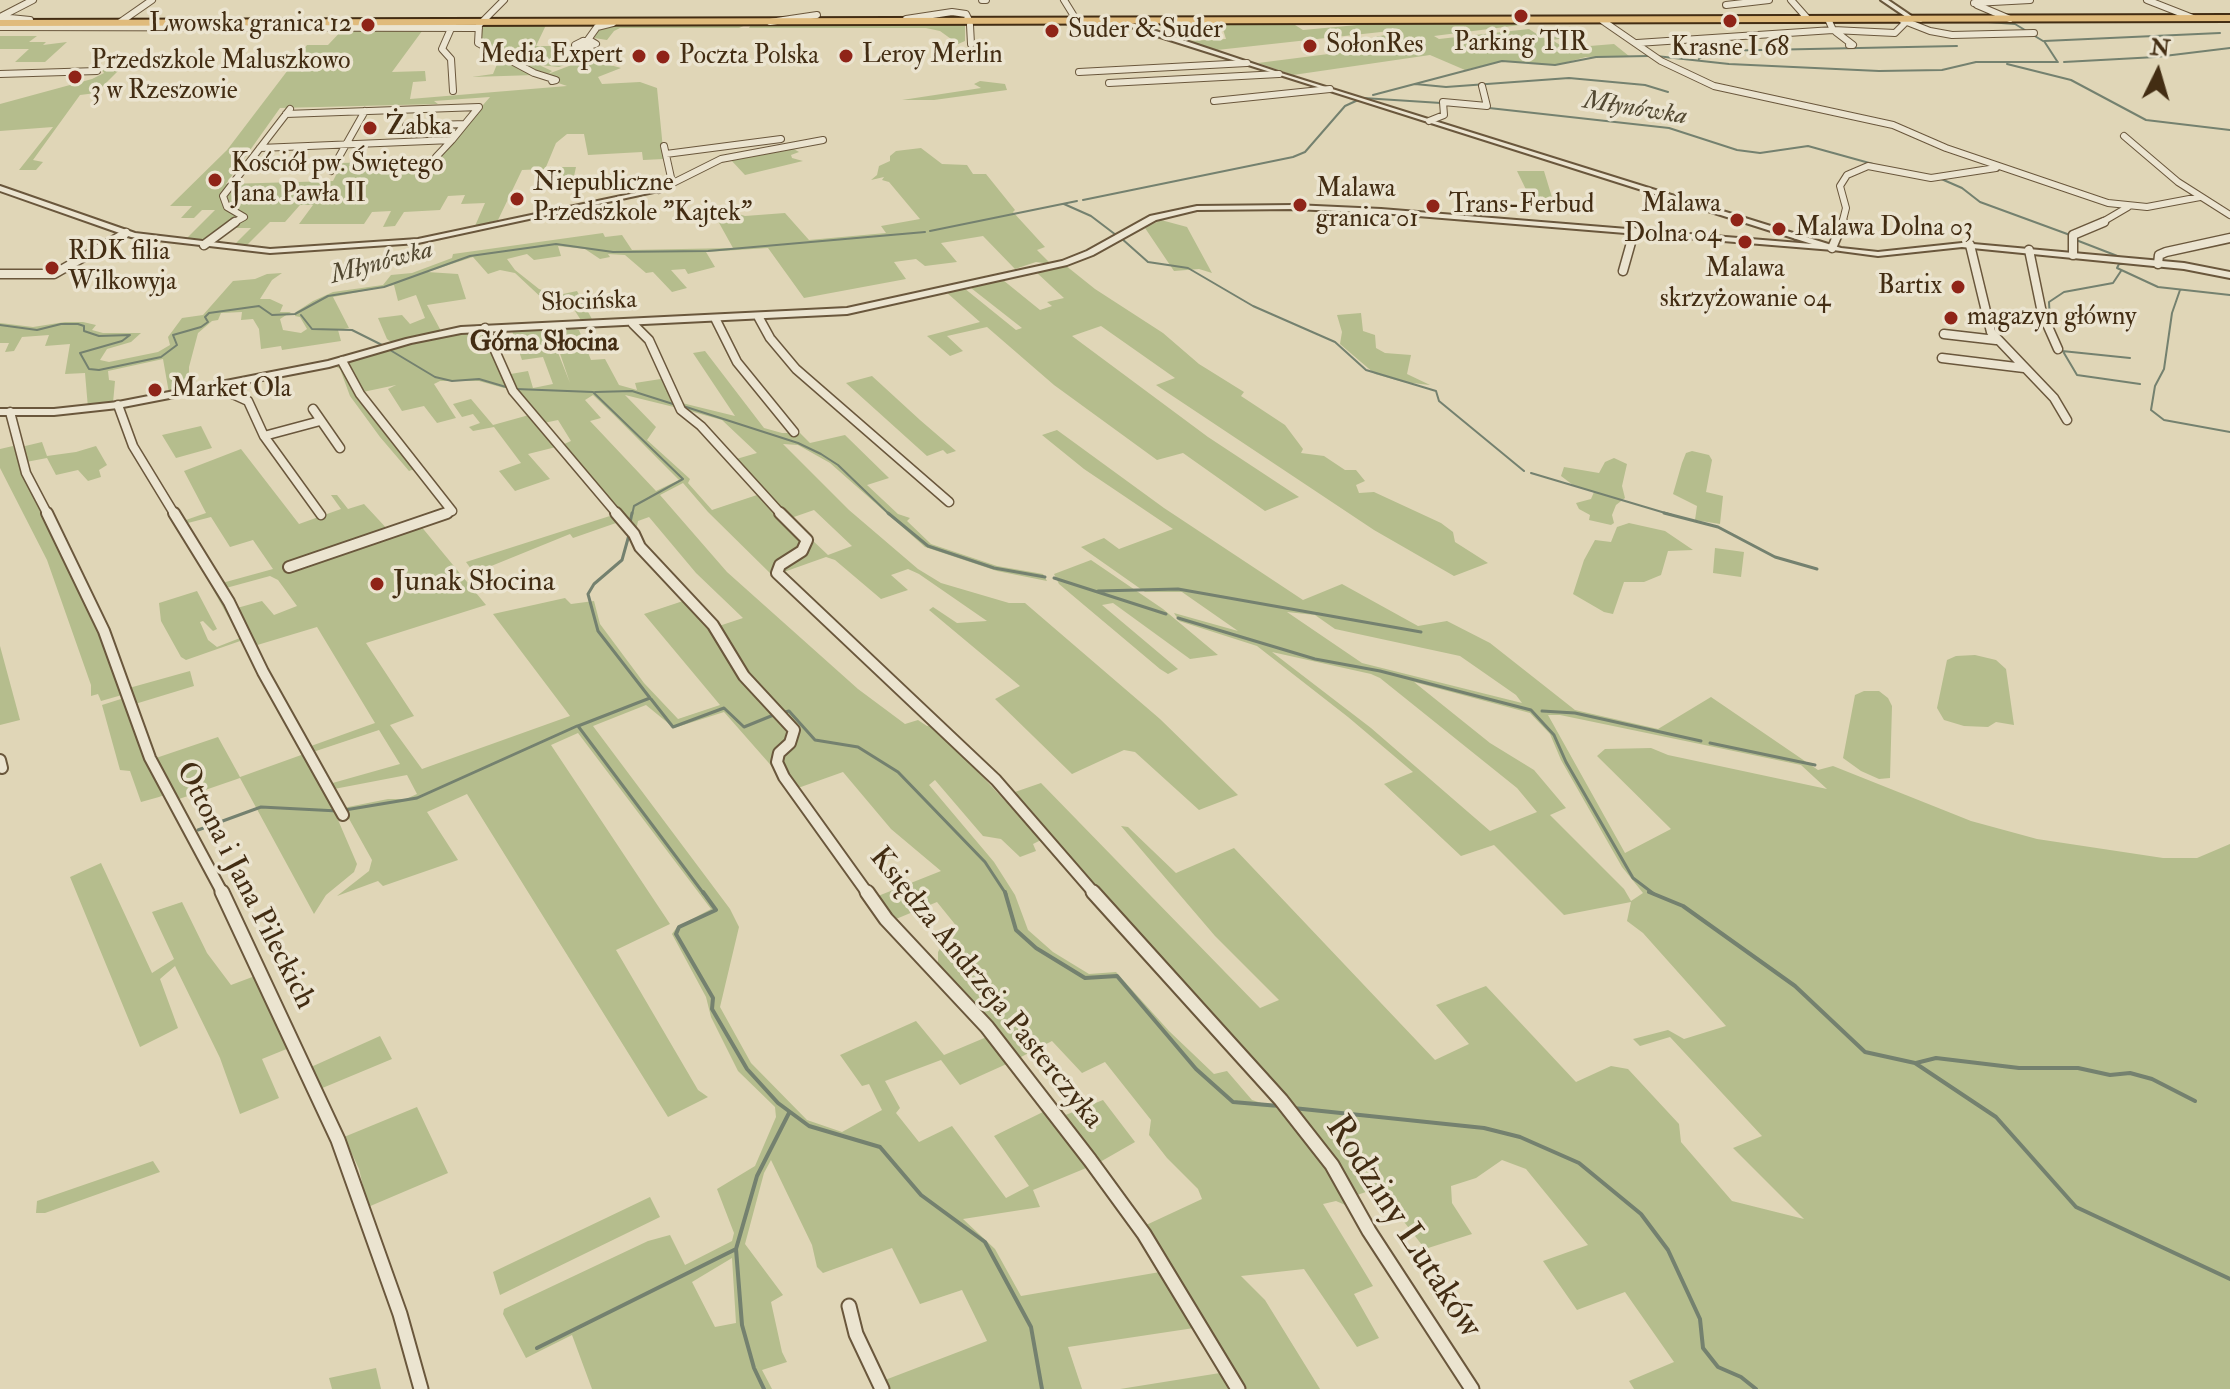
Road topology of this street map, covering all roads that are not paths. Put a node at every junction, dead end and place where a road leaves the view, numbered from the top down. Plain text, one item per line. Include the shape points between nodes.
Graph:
1 (33, 0) edge
2 (152, 0) edge
3 (504, 0) edge
4 (1064, 0) edge
5 (1769, 0) edge
6 (1791, 0) edge
7 (1884, 0) edge
8 (2030, 0) edge
9 (2147, 0) edge
10 (1971, 2) edge
11 (1726, 5) dead end
12 (817, 15) dead end
13 (1998, 18) junction
14 (2037, 18) junction
15 (2189, 18) junction
16 (2230, 18) edge
17 (1649, 19) junction
18 (1807, 19) junction
19 (1827, 19) junction
20 (1557, 20) junction
21 (1909, 20) junction
22 (401, 21) junction
23 (880, 21) junction
24 (1077, 21) junction
25 (1603, 21) junction
26 (0, 22) edge
27 (121, 22) junction
28 (575, 22) junction
29 (622, 22) junction
30 (770, 22) junction
31 (968, 22) junction
32 (1131, 22) junction
33 (103, 23) junction
34 (196, 23) junction
35 (481, 23) junction
36 (426, 24) junction
37 (453, 25) junction
38 (596, 28) junction
39 (1833, 30) junction
40 (2034, 33) dead end
41 (587, 41) dead end
42 (1637, 43) junction
43 (971, 44) dead end
44 (1849, 45) dead end
45 (1247, 63) junction
46 (97, 71) dead end
47 (1079, 72) dead end
48 (0, 74) edge
49 (1279, 74) junction
50 (1289, 76) junction
51 (1260, 80) dead end
52 (552, 81) dead end
53 (1109, 83) dead end
54 (1482, 86) dead end
55 (1330, 89) junction
56 (453, 91) dead end
57 (1214, 101) dead end
58 (365, 111) junction
59 (1429, 121) junction
60 (465, 124) junction
61 (406, 126) dead end
62 (2124, 136) dead end
63 (781, 139) dead end
64 (452, 140) junction
65 (770, 140) junction
66 (823, 140) dead end
67 (346, 145) junction
68 (777, 147) junction
69 (260, 148) junction
70 (436, 157) dead end
71 (2002, 167) junction
72 (331, 171) dead end
73 (672, 182) junction
74 (0, 188) edge
75 (659, 190) joint
76 (2200, 197) junction
77 (2128, 207) junction
78 (2230, 215) edge
79 (1634, 232) junction
80 (126, 233) junction
81 (2230, 238) edge
82 (204, 245) junction
83 (1970, 245) junction
84 (1832, 248) junction
85 (2029, 250) junction
86 (2073, 255) junction
87 (2158, 264) junction
88 (1623, 271) dead end
89 (4, 274) edge
90 (2230, 275) edge
91 (759, 318) junction
92 (716, 320) junction
93 (633, 324) junction
94 (485, 328) junction
95 (1944, 334) dead end
96 (1996, 340) junction
97 (2058, 349) dead end
98 (1942, 358) dead end
99 (342, 361) junction
100 (2024, 368) junction
101 (215, 386) junction
102 (118, 405) junction
103 (313, 409) dead end
104 (5, 412) edge
105 (2067, 420) dead end
106 (320, 421) junction
107 (794, 432) dead end
108 (264, 436) junction
109 (340, 448) dead end
110 (949, 502) dead end
111 (321, 515) dead end
112 (289, 567) dead end
113 (343, 815) dead end
114 (849, 1306) dead end
115 (421, 1389) edge
116 (882, 1389) edge
117 (1238, 1389) edge
118 (1472, 1389) edge

1 - 26 street
2 - 27 street
3 - 35 street
4 - 24 street
5 - 11 street
6 - 18 street
7 - 21 street
8 - 10 street
9 - 15 street
10 - 13 street
12 - 30 street
13 - 14 main road
13 - 14 main road
13 - 21 main road
14 - 15 main road
15 - 16 main road
17 - 18 main road
17 - 20 main road
17 - 25 main road
18 - 19 main road
19 - 21 main road
19 - 39 street
20 - 25 main road
20 - 32 main road
21 - 39 street via 1895,33
21 - 40 street via 1952,35
22 - 34 main road
22 - 35 street
22 - 36 main road
23 - 30 main road
23 - 31 main road
23 - 31 street via 939,13 941,19
24 - 31 main road
24 - 32 main road
25 - 42 street
26 - 33 street
26 - 33 main road
27 - 33 main road
27 - 34 main road
28 - 29 main road
28 - 35 main road
28 - 38 street
29 - 30 main road
29 - 38 street
31 - 43 street
32 - 45 street
33 - 34 street
34 - 36 street
35 - 37 main road
35 - 52 street via 480,46 556,80
36 - 37 main road
37 - 56 street via 442,49 451,59
38 - 41 street
39 - 42 street
39 - 44 street
42 - 71 street via 1728,91 1890,124
45 - 47 street
45 - 49 street
46 - 48 street
49 - 50 street
49 - 53 street
50 - 51 street
50 - 55 street
54 - 59 street via 1487,106 1443,103 1444,115
55 - 57 street
55 - 59 street
58 - 60 street via 479,107
58 - 67 street
58 - 69 street via 289,110
59 - 84 street
60 - 61 street
60 - 64 street
62 - 76 street
63 - 65 street
64 - 67 street
64 - 70 street
65 - 68 street
65 - 73 street via 665,150
66 - 68 street
67 - 69 street
67 - 72 street
68 - 73 street via 721,159
69 - 82 street via 223,196 227,207 244,217
71 - 77 street
71 - 84 street via 1935,177 1871,166 1843,178 1846,208
73 - 75 street
74 - 80 street
75 - 82 street via 408,242 290,251
76 - 77 street
76 - 78 street
77 - 86 street via 2073,235
79 - 84 street, Słocińska
79 - 88 street
79 - 91 street, Słocińska via 1381,211 1197,208 1153,218 1064,263 847,311
80 - 82 street
80 - 89 street via 54,274
81 - 87 street via 2166,252 2159,255
83 - 84 street via 1878,254
83 - 85 street
83 - 96 street via 1988,326
85 - 86 street
85 - 97 street via 2042,313
86 - 87 street
87 - 90 street
91 - 92 street, Słocińska
91 - 110 street via 796,369
92 - 93 street, Słocińska
92 - 107 street via 737,362
93 - 94 street, Słocińska
93 - 118 street, Rodziny Lutaków via 649,340 681,410 807,540 777,573 996,780 1281,1100 1332,1165
94 - 99 street, Słocińska via 425,337
94 - 117 street, Księdza Andrzeja Pasterczyka via 513,391 640,547 713,625 744,676 794,730 777,762 784,777 886,919 987,1027 1090,1160 1144,1234
95 - 96 street
96 - 100 street
98 - 100 street
99 - 101 street, Słocińska
99 - 112 street via 360,394 452,511
100 - 105 street via 2054,398
101 - 102 street, Słocińska
101 - 108 street via 248,401
102 - 104 street, Słocińska
102 - 113 street via 133,446 229,602
103 - 106 street
104 - 115 street, Ottona i Jana Pileckich via 26,473 104,631 150,758 241,928 338,1140
106 - 108 street
106 - 109 street
108 - 111 street
114 - 116 street

